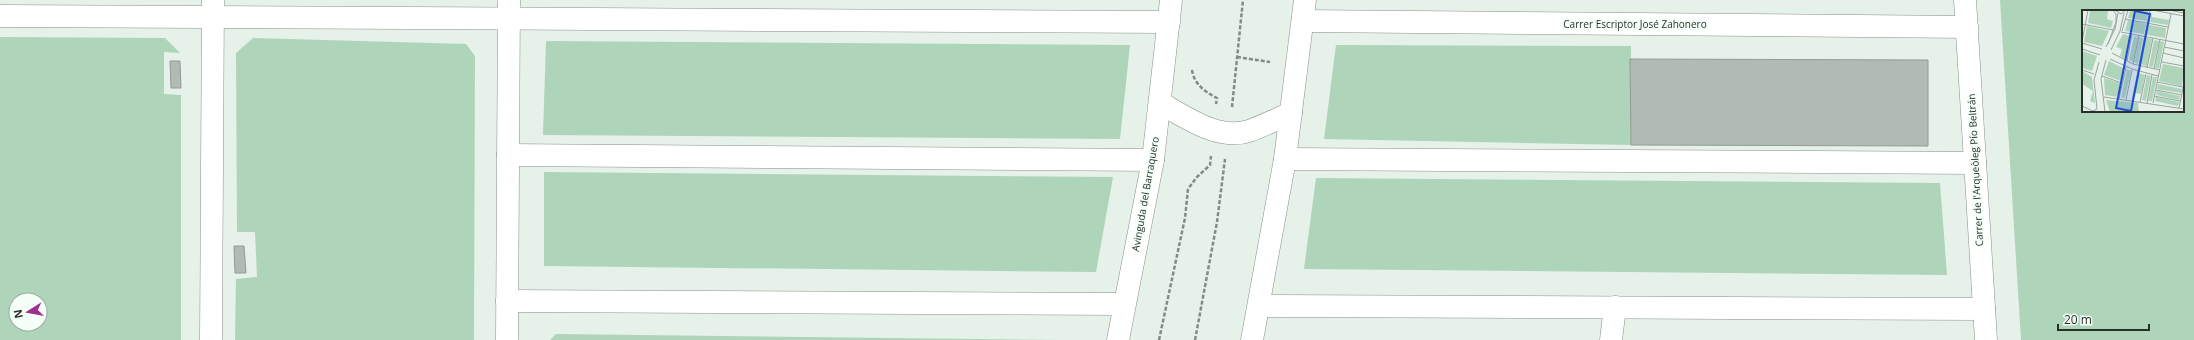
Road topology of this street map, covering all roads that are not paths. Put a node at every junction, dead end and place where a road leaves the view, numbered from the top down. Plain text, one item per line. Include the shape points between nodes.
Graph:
1 (1171, 0) edge
2 (1305, 0) edge
3 (1965, 0) edge
4 (213, 8) edge
5 (509, 9) edge
6 (0, 16) edge
7 (1304, 21) junction
8 (1169, 22) junction
9 (1967, 27) junction
10 (1160, 103) junction
11 (1291, 113) junction
12 (508, 155) junction
13 (1285, 159) junction
14 (1153, 160) junction
15 (1975, 163) junction
16 (507, 301) junction
17 (1124, 304) junction
18 (1259, 306) junction
19 (1615, 307) junction
20 (1984, 309) junction
21 (211, 340) edge
22 (507, 340) edge
23 (1118, 340) edge
24 (1252, 340) edge
25 (1610, 340) edge
26 (1986, 340) edge

1 - 8 street, Avinguda del Barraquero
2 - 7 street
3 - 9 street, Carrer de l'Arqueòleg Pío Beltrán
4 - 5 street
4 - 6 street
4 - 21 street
5 - 8 street
5 - 12 street
7 - 9 street, Carrer Escriptor José Zahonero
7 - 11 street
8 - 10 street, Avinguda del Barraquero
9 - 15 street, Carrer de l'Arqueòleg Pío Beltrán
10 - 11 street via 1221,132 1247,131
10 - 14 street, Avinguda del Barraquero
11 - 13 street
12 - 14 street
12 - 16 street
13 - 15 street
13 - 18 street
14 - 17 street, Avinguda del Barraquero
15 - 20 street, Carrer de l'Arqueòleg Pío Beltrán
16 - 17 street
16 - 22 street
17 - 23 street, Avinguda del Barraquero
18 - 19 street
18 - 24 street
19 - 20 street
19 - 25 street
20 - 26 street, Carrer de l'Arqueòleg Pío Beltrán

